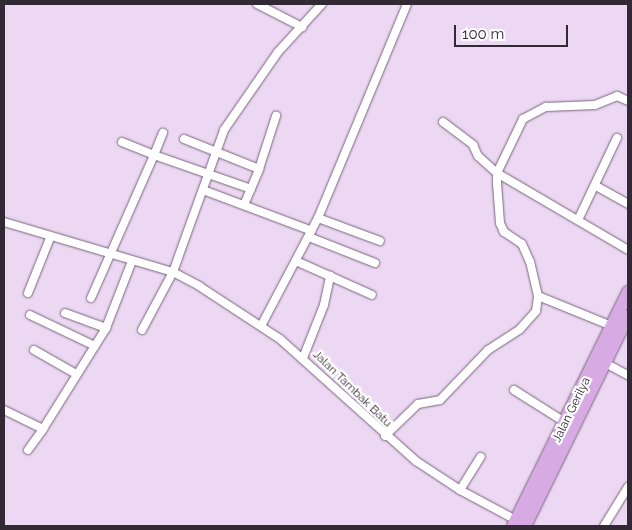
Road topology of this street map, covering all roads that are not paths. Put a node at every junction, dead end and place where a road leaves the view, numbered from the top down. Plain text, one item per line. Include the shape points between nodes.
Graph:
1 (257, 4) edge
2 (322, 4) edge
3 (407, 4) edge
4 (302, 28) junction
5 (628, 101) edge
6 (276, 116) dead end
7 (443, 122) dead end
8 (163, 133) dead end
9 (617, 138) dead end
10 (184, 139) dead end
11 (122, 142) dead end
12 (217, 152) junction
13 (154, 154) junction
14 (259, 169) junction
15 (209, 172) junction
16 (497, 173) junction
17 (596, 186) junction
18 (251, 189) junction
19 (203, 190) junction
20 (628, 204) edge
21 (244, 205) junction
22 (318, 218) junction
23 (578, 220) junction
24 (4, 222) edge
25 (310, 234) junction
26 (50, 238) junction
27 (380, 241) dead end
28 (628, 250) edge
29 (111, 254) junction
30 (132, 261) junction
31 (296, 261) junction
32 (375, 263) dead end
33 (173, 272) junction
34 (330, 276) junction
35 (628, 292) edge
36 (28, 293) dead end
37 (372, 295) dead end
38 (538, 296) junction
39 (91, 298) dead end
40 (65, 313) dead end
41 (30, 315) dead end
42 (628, 316) edge
43 (261, 326) junction
44 (612, 326) junction
45 (106, 328) junction
46 (142, 330) dead end
47 (95, 346) junction
48 (34, 350) dead end
49 (303, 358) junction
50 (605, 363) junction
51 (76, 374) junction
52 (628, 376) edge
53 (514, 390) dead end
54 (4, 410) edge
55 (566, 423) junction
56 (43, 429) junction
57 (384, 436) junction
58 (28, 450) dead end
59 (481, 457) dead end
60 (628, 487) edge
61 (460, 490) junction
62 (523, 525) edge
63 (604, 526) edge

1 - 4 street
2 - 4 street
3 - 22 street
4 - 12 street via 278,52 227,124
5 - 16 street via 617,96 596,104 546,107 532,112 514,132
6 - 14 street
7 - 16 street via 473,145 478,156
8 - 13 street
9 - 17 street
10 - 12 street
11 - 13 street
12 - 14 street
12 - 15 street
13 - 15 street
13 - 29 street
14 - 18 street
15 - 18 street
15 - 19 street
16 - 23 street
16 - 38 street via 500,223 504,232 519,240 525,250
17 - 20 street
17 - 23 street
18 - 21 street
19 - 21 street
19 - 33 street
21 - 25 street
22 - 25 street
22 - 27 street
23 - 28 street
24 - 26 street, Jalan Tambak Batu
25 - 31 street
25 - 32 street
26 - 29 street, Jalan Tambak Batu
26 - 36 street
29 - 30 street, Jalan Tambak Batu
29 - 39 street
30 - 33 street, Jalan Tambak Batu
30 - 45 street
31 - 34 street
31 - 43 street
33 - 43 street, Jalan Tambak Batu
33 - 46 street
34 - 37 street
34 - 49 street via 324,305
35 - 44 highway, Jalan Gerilya
38 - 44 street
38 - 57 street via 536,311 520,329 488,350 440,400 418,404
40 - 45 street
41 - 47 street
42 - 50 highway, Jalan Gerilya
43 - 49 street, Jalan Tambak Batu
44 - 55 highway, Jalan Gerilya
45 - 47 street
47 - 51 street
48 - 51 street
49 - 57 street, Jalan Tambak Batu
50 - 52 street
50 - 62 highway, Jalan Gerilya
51 - 56 street
53 - 55 street
54 - 56 street
55 - 62 highway, Jalan Gerilya
56 - 58 street
57 - 61 street, Jalan Tambak Batu
59 - 61 street
60 - 63 street
61 - 62 street, Jalan Tambak Batu

